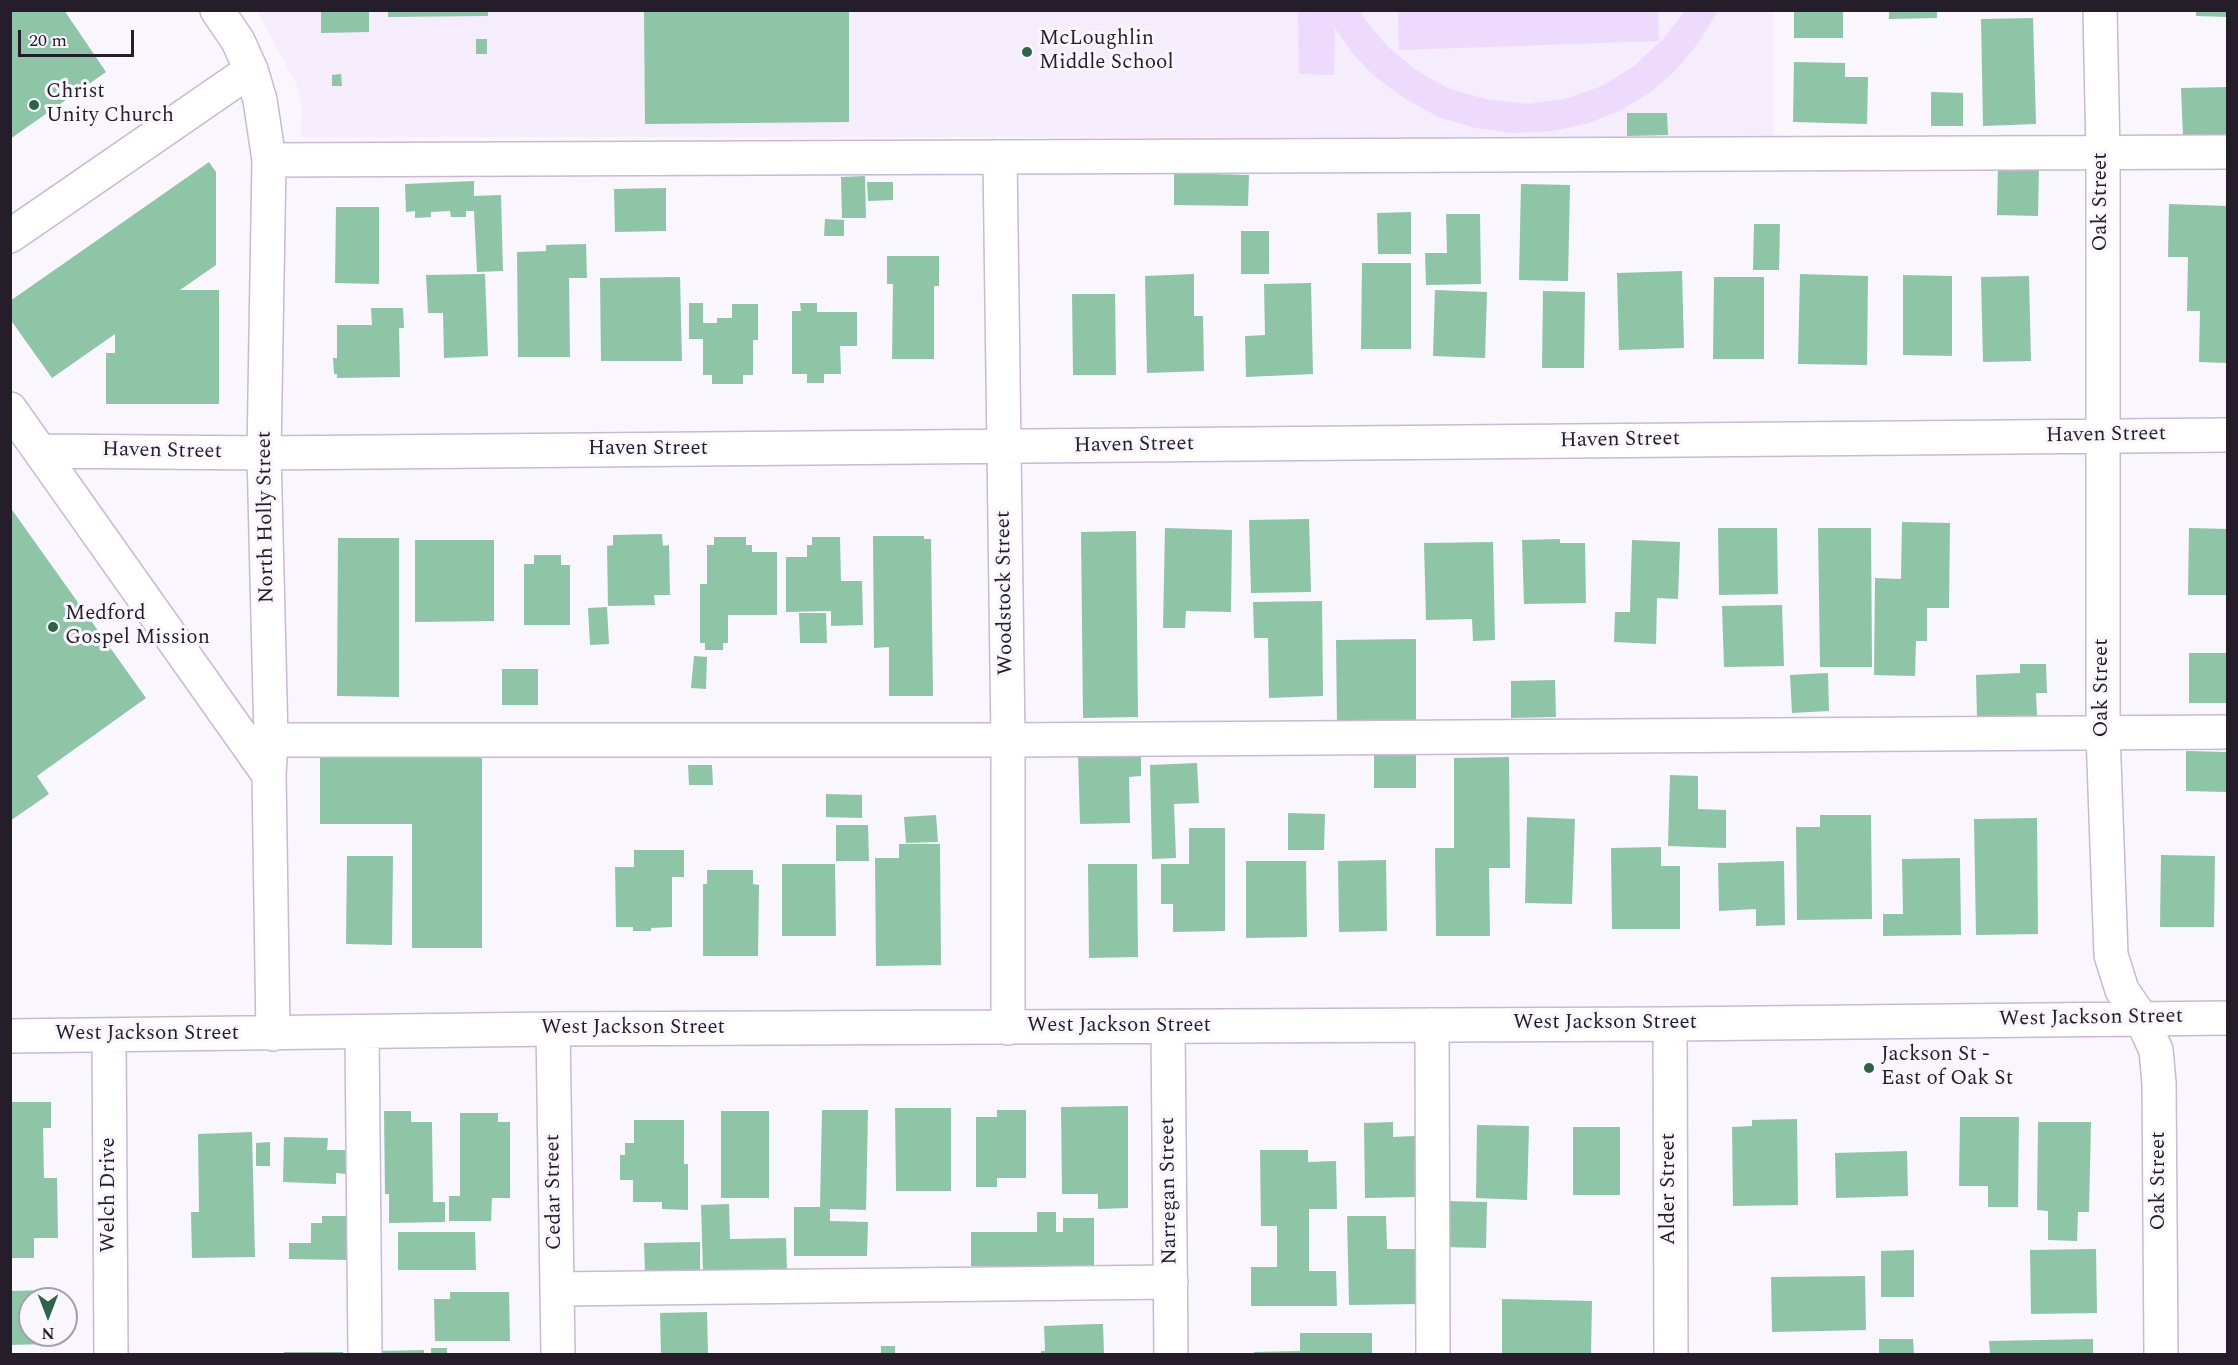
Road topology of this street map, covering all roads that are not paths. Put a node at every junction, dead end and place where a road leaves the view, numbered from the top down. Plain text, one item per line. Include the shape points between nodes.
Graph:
1 (217, 10) edge
2 (2100, 10) edge
3 (250, 70) junction
4 (2228, 152) edge
5 (2103, 153) junction
6 (1000, 157) junction
7 (269, 160) junction
8 (10, 236) edge
9 (10, 409) edge
10 (2228, 435) edge
11 (2103, 436) junction
12 (1004, 447) junction
13 (40, 451) junction
14 (264, 453) junction
15 (2228, 732) edge
16 (2103, 733) junction
17 (271, 740) junction
18 (1008, 740) junction
19 (269, 775) junction
20 (2141, 1018) junction
21 (2228, 1018) edge
22 (1670, 1024) junction
23 (1432, 1025) junction
24 (1168, 1027) junction
25 (1008, 1028) junction
26 (553, 1029) junction
27 (362, 1032) junction
28 (273, 1034) junction
29 (10, 1036) edge
30 (109, 1036) junction
31 (1171, 1282) junction
32 (557, 1289) junction
33 (111, 1354) edge
34 (365, 1354) edge
35 (558, 1354) edge
36 (1171, 1354) edge
37 (1433, 1354) edge
38 (1671, 1354) edge
39 (2162, 1354) edge

1 - 3 street, North Holly Street via 238,41
2 - 5 street, Oak Street
3 - 7 street, North Holly Street via 260,100
3 - 8 street
4 - 5 street
5 - 6 street
5 - 11 street, Oak Street
6 - 7 street
6 - 12 street, Woodstock Street
7 - 14 street, North Holly Street
9 - 13 street
10 - 11 street, Haven Street
11 - 12 street, Haven Street
11 - 16 street, Oak Street
12 - 14 street, Haven Street
12 - 18 street, Woodstock Street
13 - 14 street, Haven Street
13 - 19 street
14 - 17 street, North Holly Street
15 - 16 street
16 - 18 street
16 - 20 street, Oak Street via 2111,955 2122,990
17 - 18 street
17 - 19 street, North Holly Street
18 - 25 street, Woodstock Street
19 - 28 street, North Holly Street
20 - 21 street, West Jackson Street
20 - 22 street, West Jackson Street
20 - 39 street, Oak Street via 2156,1050 2159,1083
22 - 23 street, West Jackson Street
22 - 38 street, Alder Street
23 - 24 street, West Jackson Street
23 - 37 street
24 - 25 street, West Jackson Street
24 - 31 street, Narregan Street
25 - 26 street, West Jackson Street
26 - 27 street, West Jackson Street
26 - 32 street, Cedar Street
27 - 28 street, West Jackson Street
27 - 34 street
28 - 30 street, West Jackson Street
29 - 30 street, West Jackson Street
30 - 33 street, Welch Drive
31 - 32 street
31 - 36 street, Narregan Street
32 - 35 street, Cedar Street

